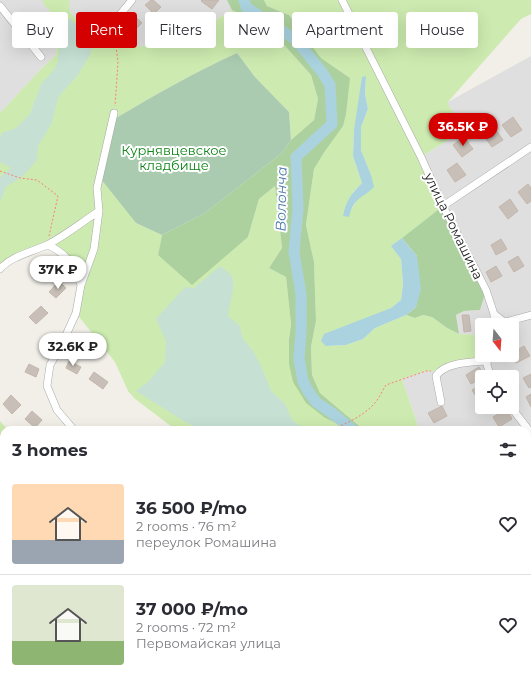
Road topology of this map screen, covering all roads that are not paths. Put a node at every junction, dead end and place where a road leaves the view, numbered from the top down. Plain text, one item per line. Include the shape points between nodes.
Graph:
1 (132, 0) edge
2 (342, 0) edge
3 (0, 6) edge
4 (122, 12) edge
5 (40, 57) dead end
6 (114, 114) road end
7 (531, 147) edge
8 (443, 206) junction
9 (99, 211) junction
10 (48, 245) junction
11 (0, 269) edge
12 (81, 285) junction
13 (494, 314) junction
14 (531, 314) edge
15 (494, 318) edge
16 (499, 318) edge
17 (519, 319) edge
18 (475, 360) edge
19 (441, 402) dead end
20 (516, 414) edge
21 (71, 426) edge
22 (526, 426) edge

1 - 4 street
2 - 8 street, улица Ромашина
3 - 5 street
6 - 9 street via 97,188
7 - 8 street
8 - 13 street, улица Ромашина via 486,290
9 - 10 street
9 - 12 street via 94,249
10 - 11 street via 17,258
10 - 12 street via 60,251 75,269
12 - 21 street via 76,313 50,365 47,386 57,410
13 - 15 street, улица Ромашина
13 - 16 street
14 - 17 street
18 - 19 street via 439,371 436,376
20 - 22 street

